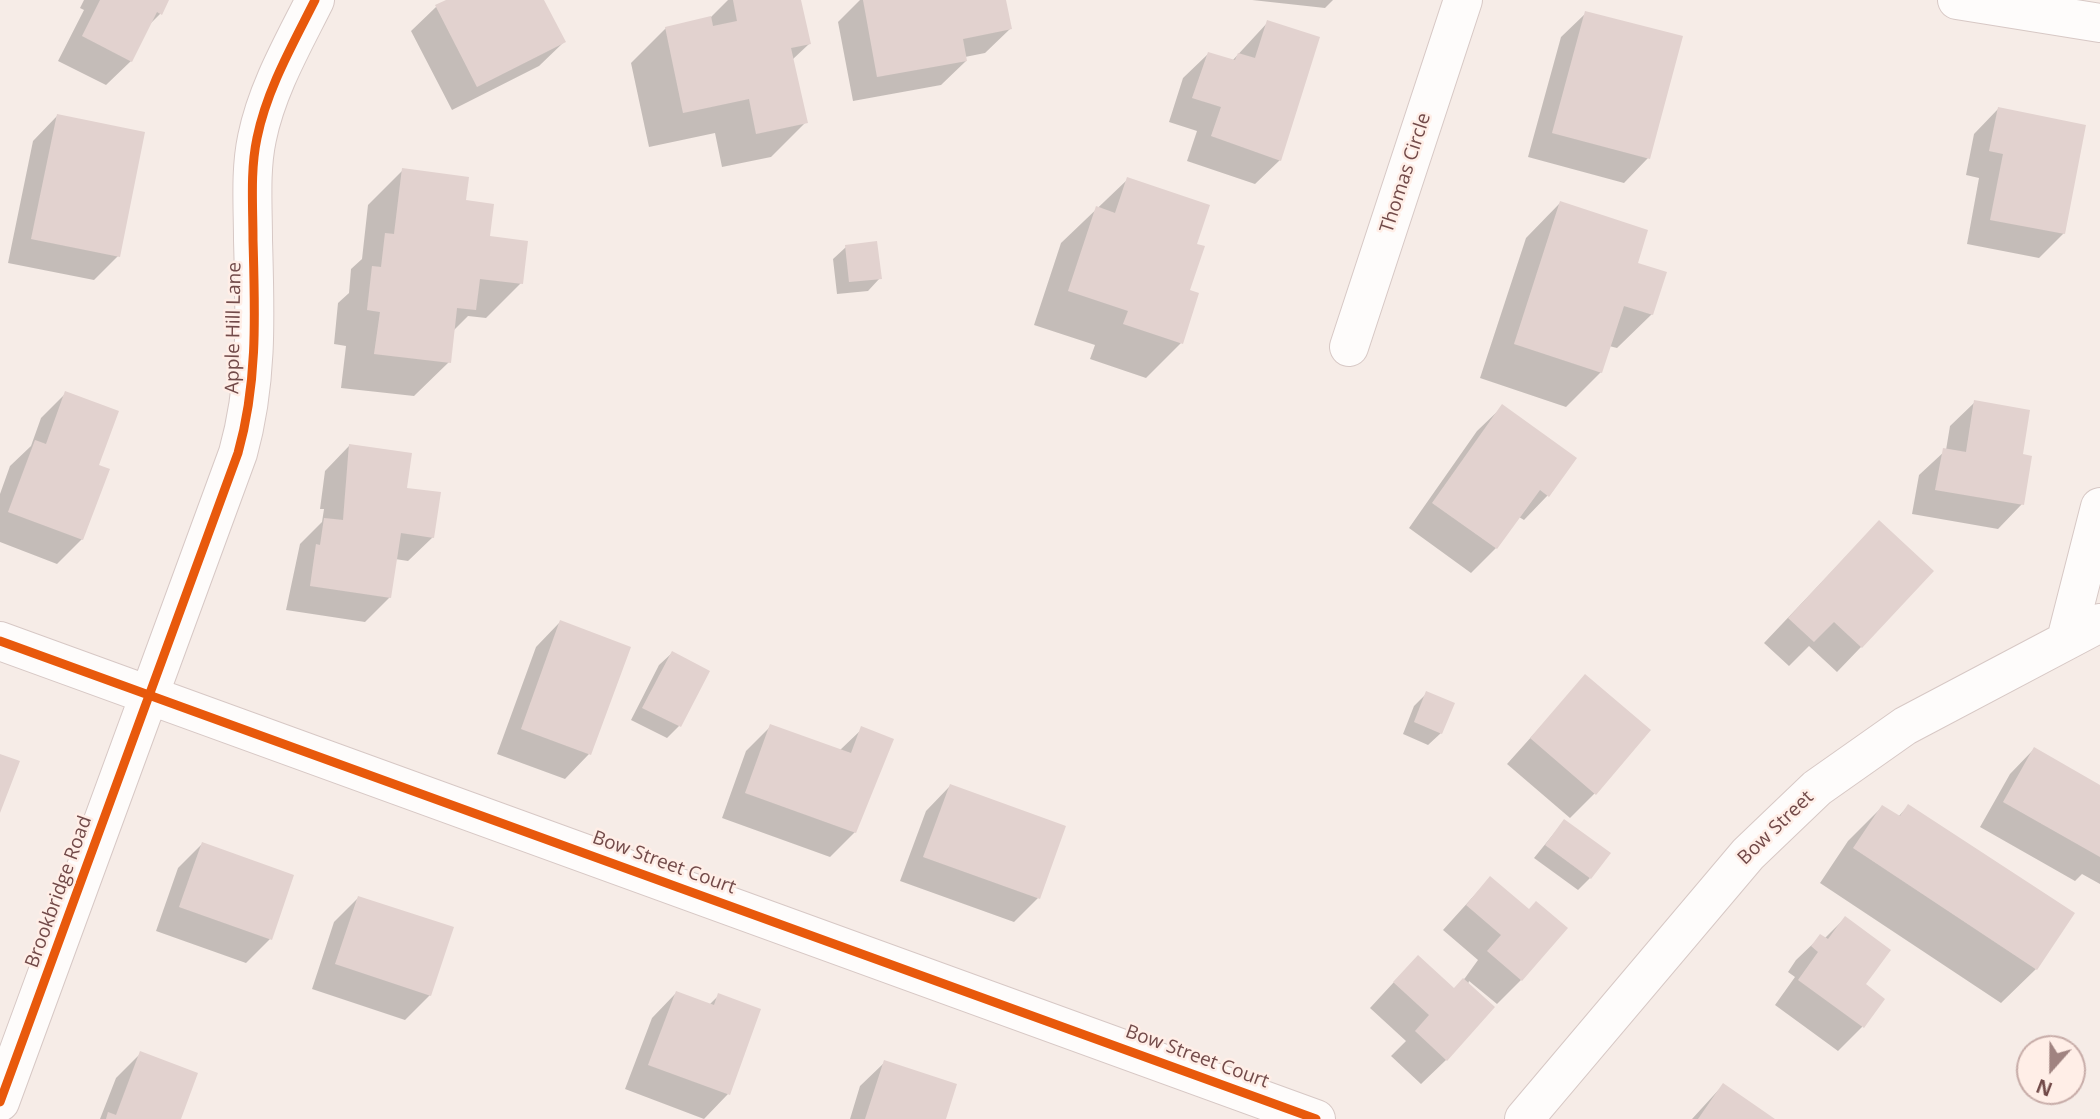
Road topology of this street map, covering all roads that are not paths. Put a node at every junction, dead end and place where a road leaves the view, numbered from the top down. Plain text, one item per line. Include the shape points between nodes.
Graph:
1 (315, 0) edge
2 (1463, 0) edge
3 (1957, 0) edge
4 (2100, 23) edge
5 (1349, 346) dead end
6 (2100, 507) edge
7 (2100, 623) edge
8 (2066, 640) junction
9 (0, 641) edge
10 (151, 694) junction
11 (0, 1102) edge
12 (1316, 1119) edge
13 (1524, 1119) edge

1 - 10 street, Apple Hill Lane via 275,79 257,139 255,352 247,422
2 - 5 street, Thomas Circle
3 - 4 street
6 - 8 street
7 - 8 street, Bow Street
8 - 13 street, Bow Street via 1905,726 1817,788 1748,854
9 - 10 street, Bow Street Court
10 - 11 street, Brookbridge Road
10 - 12 street, Bow Street Court

